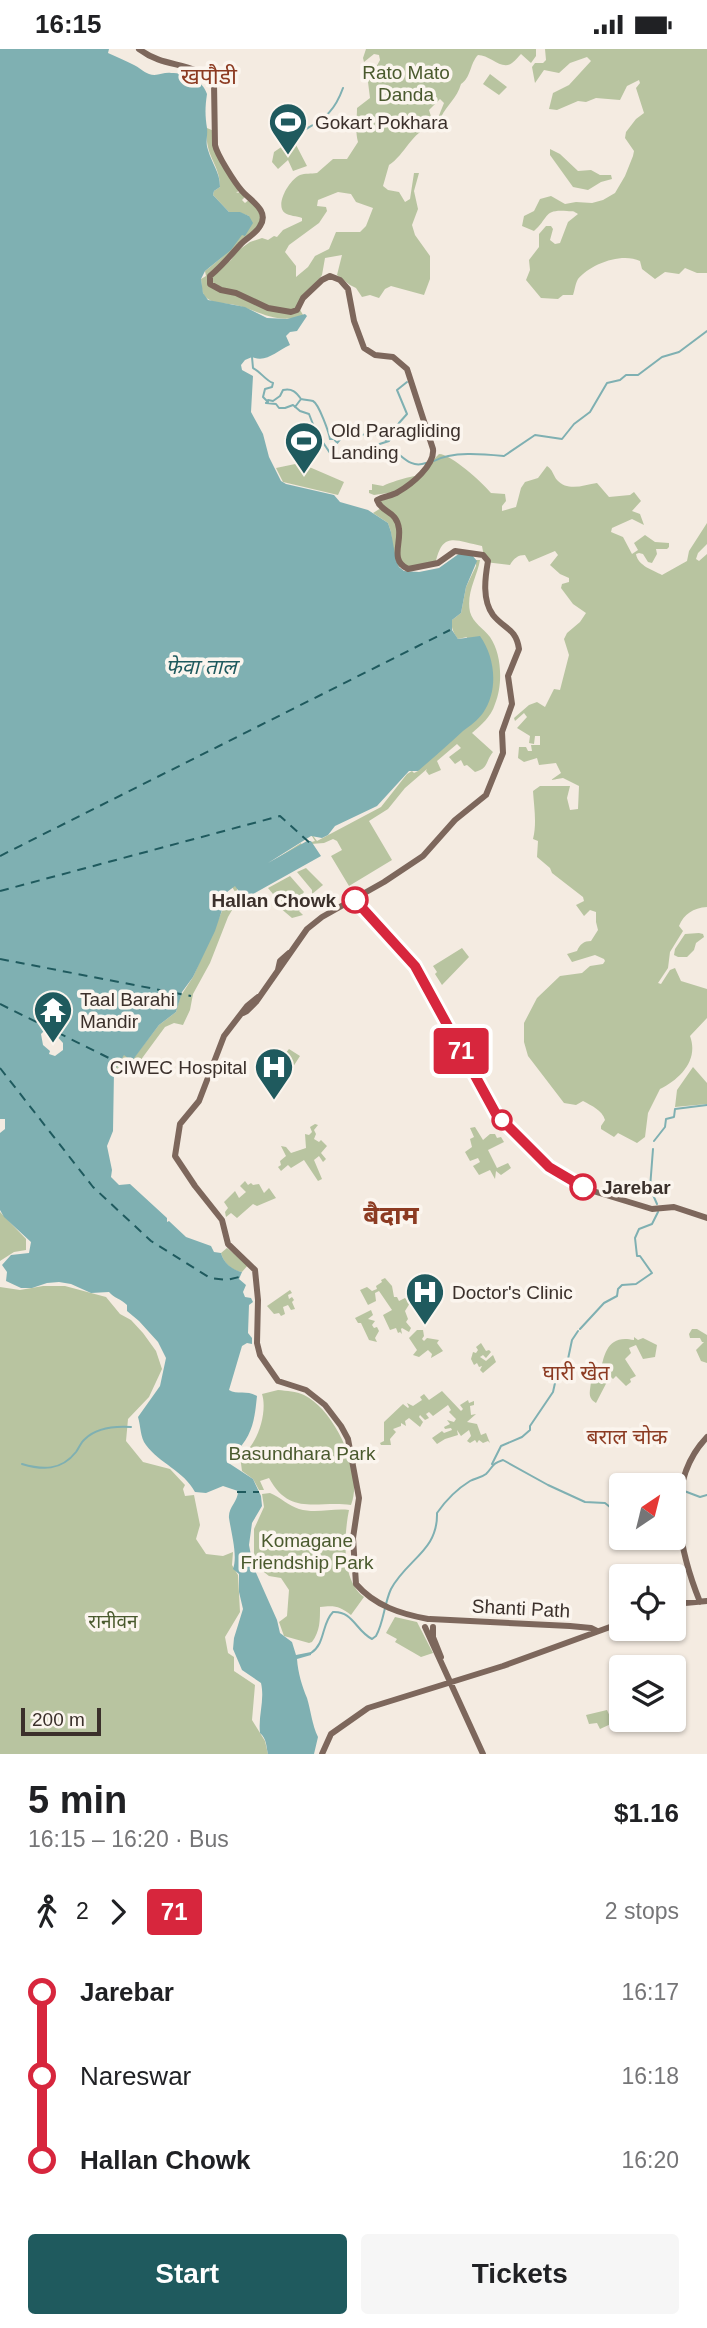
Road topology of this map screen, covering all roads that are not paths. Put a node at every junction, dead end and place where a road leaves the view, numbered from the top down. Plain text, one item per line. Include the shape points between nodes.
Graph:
1 (139, 49) edge
2 (356, 901) junction
3 (707, 1216) edge
4 (707, 1437) edge
5 (703, 1602) edge
6 (707, 1611) edge
7 (429, 1624) junction
8 (609, 1627) edge
9 (597, 1631) junction
10 (451, 1682) junction
11 (322, 1754) edge
12 (483, 1754) edge

1 - 2 main road via 159,61 198,69 214,83 216,149 262,213 259,228 210,275 210,284 268,308 291,312 322,280 337,278 348,289 364,348 397,359 409,373 433,454 421,473 401,490 377,500 396,518 400,564 408,569 434,564 457,550 483,555 488,561 487,603 519,645 508,676 512,704 502,732 503,753 486,795 455,820 423,856
2 - 3 main road via 412,957 493,1104 550,1165 594,1189
2 - 7 main road via 312,924 300,936 258,997 226,1032 199,1101 180,1124 175,1156 222,1220 228,1244 255,1270 257,1347 263,1360 278,1381 318,1399 344,1430 359,1498 353,1538 355,1583 388,1608
4 - 5 main road via 687,1468 678,1510 685,1562
5 - 6 main road
7 - 9 main road, Shanti Path via 442,1620 591,1627
7 - 10 main road
8 - 9 main road
9 - 10 main road
10 - 11 main road via 369,1708 331,1734
10 - 12 main road

